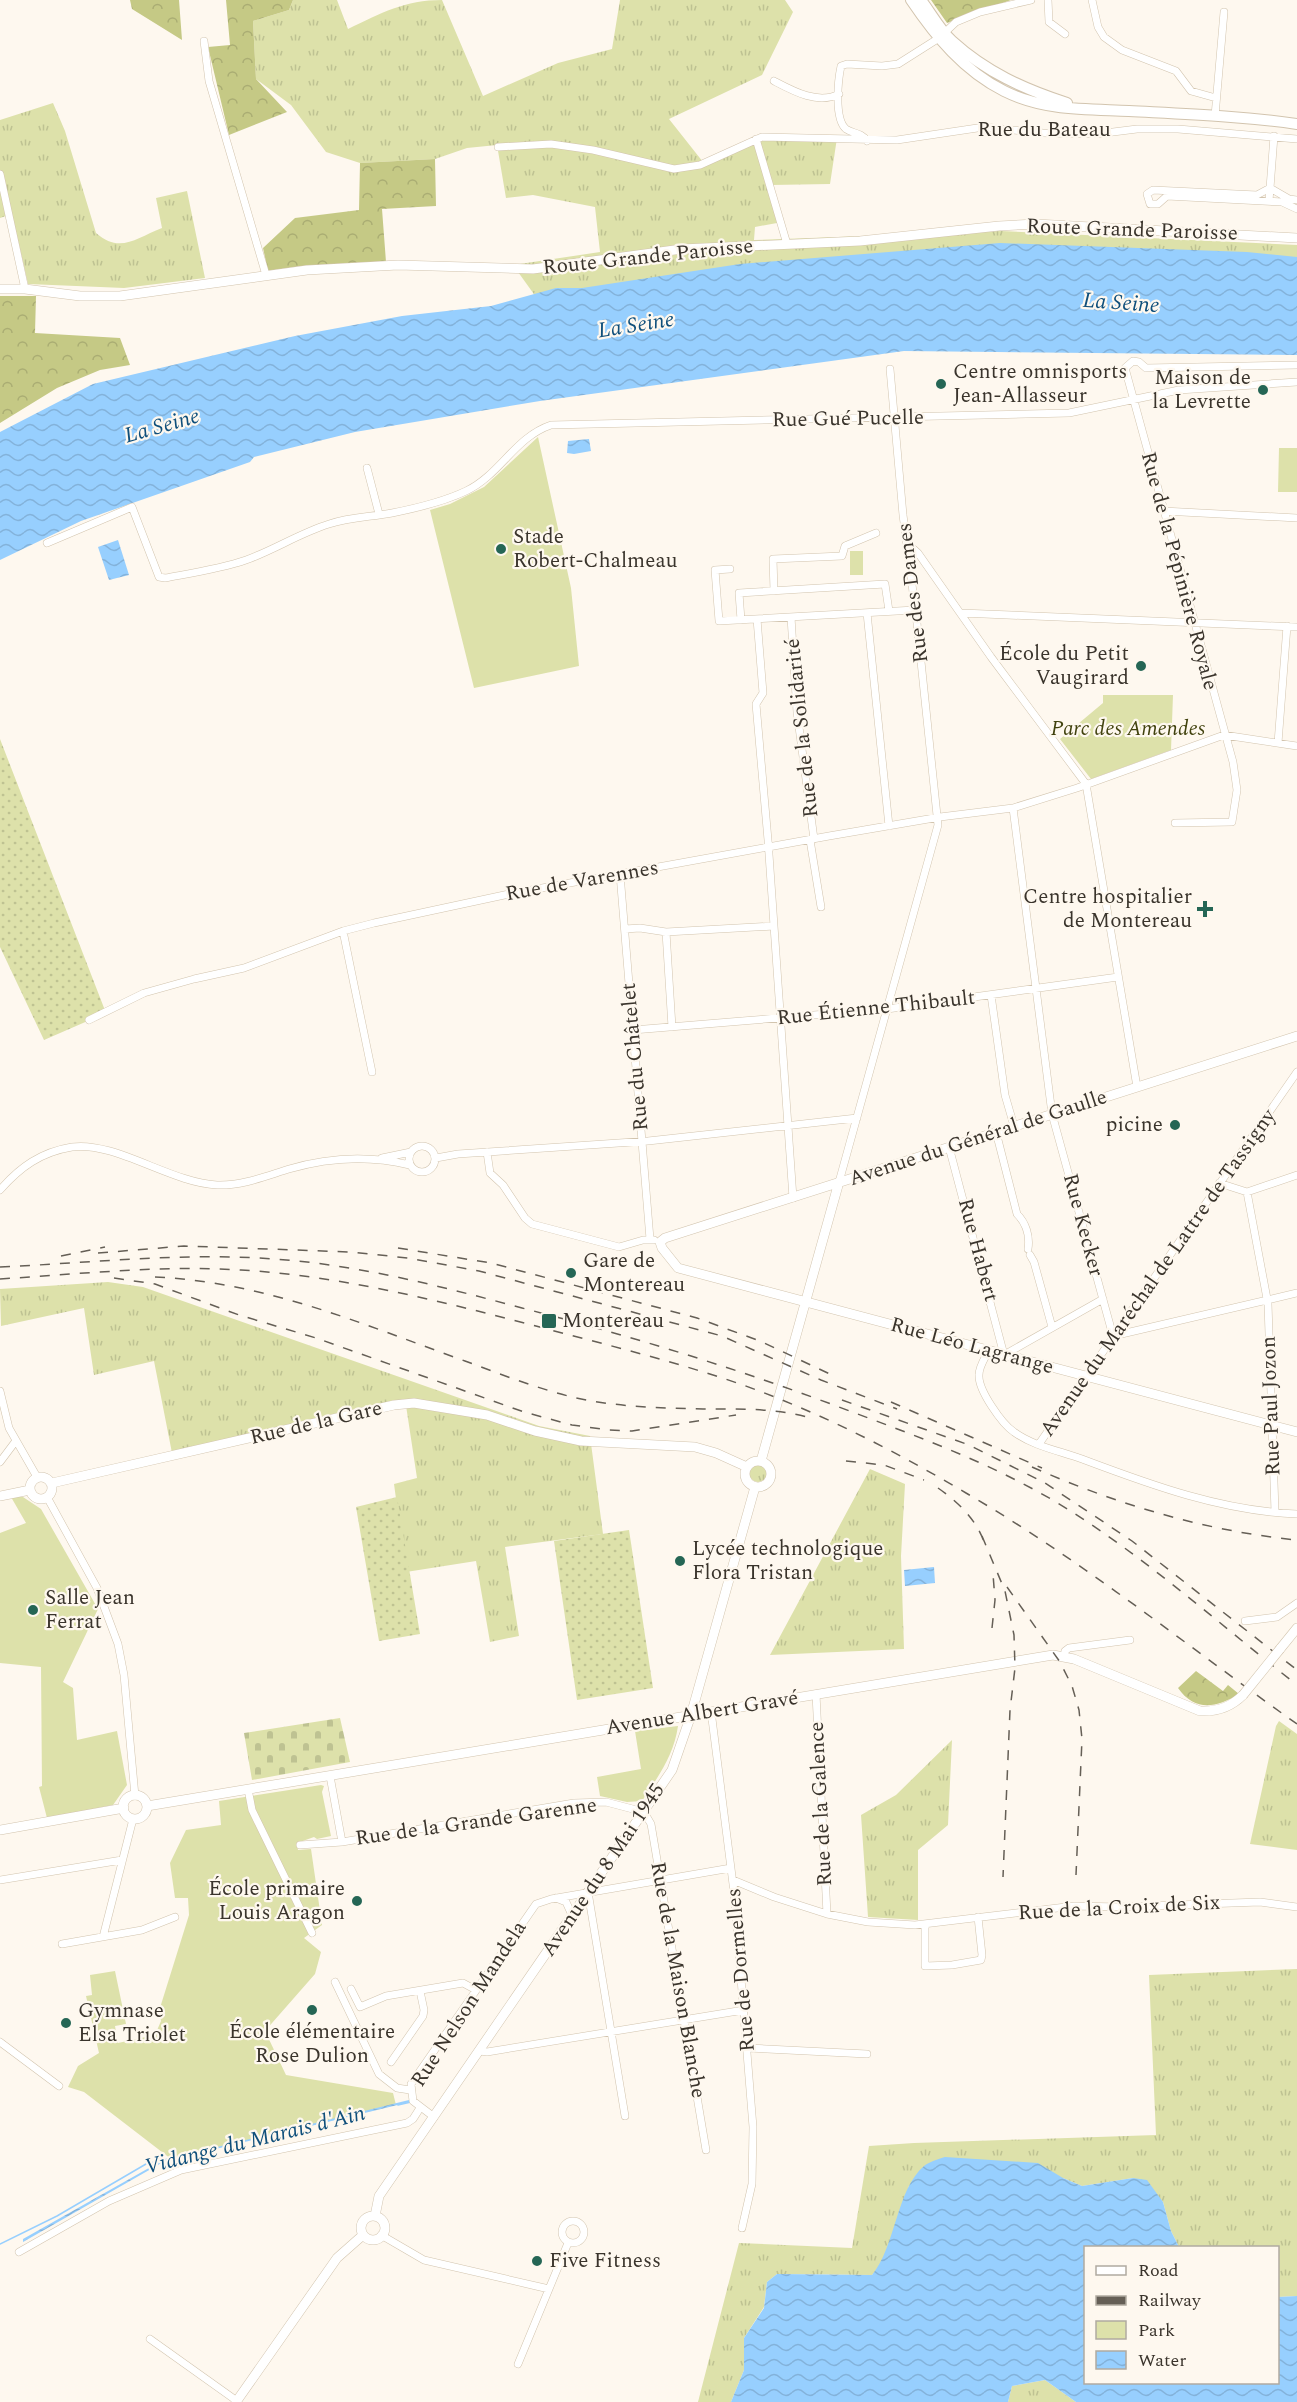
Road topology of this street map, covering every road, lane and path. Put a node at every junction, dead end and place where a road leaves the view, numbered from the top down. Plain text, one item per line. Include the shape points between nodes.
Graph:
1 (911, 0) edge
2 (921, 0) edge
3 (1031, 0) edge
4 (1048, 0) edge
5 (1092, 0) edge
6 (1224, 12) dead end
7 (1065, 34) dead end
8 (942, 35) junction
9 (204, 41) dead end
10 (774, 81) dead end
11 (839, 94) junction
12 (1216, 98) junction
13 (1215, 116) junction
14 (1297, 124) edge
15 (1274, 136) junction
16 (756, 139) junction
17 (1297, 139) edge
18 (867, 141) junction
19 (498, 147) dead end
20 (0, 174) edge
21 (1270, 189) junction
22 (1297, 200) edge
23 (1269, 201) junction
24 (1297, 209) edge
25 (1297, 238) edge
26 (787, 244) junction
27 (266, 275) junction
28 (0, 289) edge
29 (25, 289) junction
30 (1297, 365) edge
31 (890, 369) dead end
32 (1297, 382) edge
33 (1132, 400) junction
34 (895, 418) junction
35 (367, 468) dead end
36 (1163, 511) junction
37 (379, 514) junction
38 (1297, 518) edge
39 (876, 533) dead end
40 (47, 543) dead end
41 (908, 543) junction
42 (910, 561) junction
43 (926, 564) junction
44 (730, 569) dead end
45 (774, 591) junction
46 (915, 610) junction
47 (889, 611) junction
48 (867, 613) junction
49 (961, 614) junction
50 (791, 617) junction
51 (757, 619) junction
52 (741, 620) junction
53 (1193, 623) junction
54 (1287, 626) junction
55 (1297, 627) edge
56 (1224, 735) junction
57 (1278, 743) junction
58 (1297, 746) edge
59 (1086, 784) junction
60 (1013, 808) junction
61 (937, 817) junction
62 (1175, 823) dead end
63 (889, 826) junction
64 (812, 840) junction
65 (769, 848) junction
66 (620, 874) junction
67 (820, 907) dead end
68 (774, 926) junction
69 (625, 929) junction
70 (343, 931) junction
71 (666, 932) junction
72 (1119, 977) junction
73 (1036, 989) junction
74 (991, 995) junction
75 (887, 1009) junction
76 (781, 1018) junction
77 (89, 1020) dead end
78 (672, 1027) junction
79 (633, 1030) junction
80 (1297, 1036) edge
81 (372, 1072) dead end
82 (1297, 1072) edge
83 (1137, 1087) junction
84 (1052, 1114) junction
85 (857, 1118) junction
86 (789, 1125) junction
87 (1014, 1126) junction
88 (996, 1132) junction
89 (642, 1142) junction
90 (949, 1147) junction
91 (411, 1152) junction
92 (487, 1152) junction
93 (382, 1158) junction
94 (436, 1158) junction
95 (410, 1165) junction
96 (1297, 1175) edge
97 (839, 1182) junction
98 (1219, 1183) junction
99 (0, 1190) edge
100 (1247, 1192) junction
101 (793, 1198) junction
102 (655, 1241) junction
103 (1297, 1293) edge
104 (1103, 1299) junction
105 (1267, 1300) junction
106 (806, 1302) junction
107 (1052, 1327) junction
108 (1113, 1336) junction
109 (988, 1350) junction
110 (1004, 1354) junction
111 (1084, 1376) junction
112 (0, 1391) edge
113 (1271, 1425) junction
114 (1297, 1432) edge
115 (15, 1442) junction
116 (1039, 1444) junction
117 (761, 1461) junction
118 (0, 1462) edge
119 (747, 1467) junction
120 (37, 1477) junction
121 (52, 1484) junction
122 (755, 1487) junction
123 (30, 1490) junction
124 (0, 1496) edge
125 (48, 1497) junction
126 (1275, 1512) junction
127 (1297, 1514) edge
128 (1297, 1603) edge
129 (1245, 1621) dead end
130 (1297, 1628) edge
131 (1130, 1640) dead end
132 (1064, 1656) junction
133 (816, 1694) junction
134 (711, 1711) junction
135 (691, 1715) junction
136 (330, 1776) junction
137 (248, 1789) junction
138 (135, 1796) junction
139 (147, 1806) junction
140 (124, 1808) junction
141 (644, 1812) junction
142 (133, 1819) junction
143 (0, 1830) edge
144 (342, 1842) junction
145 (300, 1845) dead end
146 (122, 1860) junction
147 (731, 1868) junction
148 (0, 1880) edge
149 (733, 1880) junction
150 (661, 1881) junction
151 (588, 1892) junction
152 (556, 1898) junction
153 (1297, 1907) edge
154 (827, 1914) junction
155 (572, 1916) junction
156 (175, 1917) dead end
157 (978, 1917) junction
158 (925, 1924) junction
159 (312, 1933) dead end
160 (103, 1937) junction
161 (62, 1944) dead end
162 (336, 1982) dead end
163 (351, 1989) dead end
164 (476, 1990) junction
165 (420, 1991) junction
166 (744, 2010) junction
167 (684, 2019) junction
168 (610, 2032) junction
169 (0, 2042) edge
170 (748, 2048) junction
171 (480, 2050) junction
172 (867, 2054) dead end
173 (391, 2062) dead end
174 (59, 2086) dead end
175 (410, 2090) junction
176 (420, 2108) junction
177 (625, 2116) dead end
178 (434, 2117) junction
179 (706, 2150) dead end
180 (375, 2216) junction
181 (742, 2228) dead end
182 (363, 2235) junction
183 (381, 2235) junction
184 (568, 2243) dead end
185 (19, 2252) dead end
186 (549, 2289) junction
187 (150, 2339) dead end
188 (518, 2364) dead end
189 (237, 2401) edge

1 - 8 main road
2 - 8 main road
3 - 8 street via 980,12 956,22
4 - 7 street via 1050,22
5 - 12 street via 1104,37 1122,50 1176,71 1191,91
6 - 12 street
8 - 11 street via 898,64 841,66
8 - 13 main road via 982,78 1030,102 1074,110
9 - 27 street via 209,81
10 - 11 street via 816,98
11 - 18 street via 842,125
12 - 13 street
13 - 14 main road
15 - 17 street, Rue du Bateau
15 - 18 street, Rue du Bateau via 1178,129 1043,133 984,127
15 - 21 street
16 - 18 street, Rue du Bateau via 795,136
16 - 19 street, Rue du Bateau via 700,165 674,169 550,144
16 - 26 street
20 - 29 street
21 - 22 street
21 - 23 street
21 - 23 street via 1257,195 1153,190 1147,194 1150,204 1158,204 1167,196
23 - 24 street
25 - 26 main road, Route Grande Paroisse via 1036,224
26 - 27 main road, Route Grande Paroisse via 682,249 533,269 398,265
27 - 29 main road, Route Grande Paroisse via 120,296
28 - 29 main road, Route Grande Paroisse
30 - 33 street, Rue de la Pépinière Royale via 1146,368 1133,361 1125,371
31 - 34 street, Rue des Dames
32 - 33 street, Rue Gué Pucelle via 1179,390
33 - 34 street, Rue Gué Pucelle via 1069,413
33 - 36 street, Rue de la Pépinière Royale
34 - 37 street, Rue Gué Pucelle via 551,425 525,438 481,484 446,500
34 - 41 street, Rue des Dames
35 - 37 street
36 - 38 street
36 - 53 street, Rue de la Pépinière Royale
37 - 40 street, Rue Gué Pucelle via 329,524 245,561 165,578 157,573 132,507
39 - 45 street via 845,546 842,556 773,560
41 - 42 street, Rue des Dames
41 - 43 street
42 - 43 street
42 - 46 street, Rue des Dames
43 - 49 street
44 - 52 street via 715,570 719,621
45 - 47 street via 885,584
45 - 52 street via 739,593
46 - 47 street
46 - 61 street, Rue des Dames
47 - 48 street
48 - 50 street
48 - 63 street
49 - 53 street
49 - 59 street
50 - 51 street
50 - 64 street, Rue de la Solidarité
51 - 52 street
51 - 65 street via 763,693 756,704
53 - 54 street
53 - 56 street, Rue de la Pépinière Royale
54 - 55 street
54 - 57 street
56 - 57 street
56 - 59 street, Rue de Varennes
56 - 62 street, Rue de la Pépinière Royale via 1237,790 1232,822
57 - 58 street
59 - 60 street, Rue de Varennes
59 - 72 street
60 - 61 street, Rue de Varennes
60 - 73 street, Rue Kecker
61 - 63 street, Rue de Varennes
61 - 75 street, Rue des Dames via 935,837
63 - 64 street, Rue de Varennes
64 - 65 street, Rue de Varennes
64 - 67 street, Rue de la Solidarité
65 - 66 street, Rue de Varennes
65 - 68 street
66 - 69 street, Rue du Châtelet
66 - 70 street, Rue de Varennes via 462,903
68 - 71 street
68 - 76 street
69 - 71 street
69 - 79 street, Rue du Châtelet
70 - 77 street, Rue de Varennes via 244,968 144,993
70 - 81 street
71 - 78 street
72 - 73 street, Rue Étienne Thibault
72 - 83 street
73 - 74 street, Rue Étienne Thibault
73 - 84 street, Rue Kecker
74 - 75 street, Rue Étienne Thibault
74 - 87 street via 1005,1095
75 - 76 street, Rue Étienne Thibault
75 - 85 street, Rue des Dames
76 - 78 street, Rue Étienne Thibault
76 - 86 street
78 - 79 street, Rue Étienne Thibault
79 - 89 street, Rue du Châtelet
80 - 83 main road, Avenue du Général de Gaulle
82 - 98 street, Avenue du Maréchal de Lattre de Tassigny
83 - 84 main road, Avenue du Général de Gaulle
84 - 87 main road, Avenue du Général de Gaulle
84 - 104 street, Rue Kecker
85 - 86 street
85 - 97 street, Rue des Dames
86 - 89 street
86 - 101 street
87 - 88 main road, Avenue du Général de Gaulle
88 - 90 main road, Avenue du Général de Gaulle
88 - 107 street
89 - 92 street
89 - 102 street, Rue du Châtelet
90 - 97 main road, Avenue du Général de Gaulle
90 - 110 street, Rue Habert
91 - 93 street
91 - 94 street via 427,1146
91 - 95 street
92 - 94 street
92 - 102 street via 490,1173 532,1224 619,1247
93 - 95 street
93 - 99 street via 317,1162 222,1185 178,1177 103,1149 75,1146 27,1163
94 - 95 street via 432,1168 425,1172
96 - 100 street
97 - 101 main road, Avenue du Général de Gaulle
97 - 106 main road
98 - 100 street
98 - 108 street, Avenue du Maréchal de Lattre de Tassigny
100 - 105 street, Rue Paul Jozon
101 - 102 main road, Avenue du Général de Gaulle
102 - 106 main road, Rue Léo Lagrange via 678,1268
103 - 105 street
104 - 107 street
104 - 108 street, Rue Kecker
105 - 108 street
105 - 113 street, Rue Paul Jozon
106 - 109 main road, Rue Léo Lagrange
106 - 117 main road
107 - 110 street
108 - 111 street, Avenue du Maréchal de Lattre de Tassigny
109 - 110 main road, Rue Léo Lagrange
109 - 116 street via 978,1373 982,1389 1014,1433
110 - 111 main road, Rue Léo Lagrange
111 - 113 main road, Rue Léo Lagrange
111 - 116 street, Avenue du Maréchal de Lattre de Tassigny
112 - 115 street
113 - 114 main road, Rue Léo Lagrange
113 - 126 street, Rue Paul Jozon
115 - 118 street
115 - 120 street
116 - 126 street via 1196,1498
117 - 119 main road
117 - 122 main road via 769,1466 770,1480
119 - 121 main road, Rue de la Gare via 695,1447 581,1441 488,1415 414,1404 394,1405
119 - 122 main road via 746,1479
120 - 121 main road via 47,1478
120 - 123 main road
121 - 125 main road
122 - 135 main road, Avenue du 8 Mai 1945
123 - 124 main road
123 - 125 main road via 35,1497
125 - 138 street via 97,1588 118,1644
126 - 127 street
128 - 129 street via 1277,1617
130 - 132 main road, Avenue Albert Gravé, bridge via 1243,1695 1221,1710 1200,1711
131 - 132 street via 1069,1648
132 - 133 main road, Avenue Albert Gravé
133 - 134 main road, Avenue Albert Gravé
133 - 154 street, Rue de la Galence
134 - 135 main road, Avenue Albert Gravé
134 - 147 street, Rue de Dormelles
135 - 136 main road, Avenue Albert Gravé
135 - 141 main road, Avenue du 8 Mai 1945 via 672,1770
136 - 137 main road, Avenue Albert Gravé
136 - 144 street, Rue de la Grande Garenne
137 - 139 main road, Avenue Albert Gravé
137 - 159 street via 255,1817
138 - 139 main road
138 - 140 main road via 128,1798
139 - 142 main road via 144,1816
140 - 142 main road
140 - 143 main road
141 - 144 street, Rue de la Grande Garenne via 606,1802 574,1803
141 - 150 street, Rue de la Maison Blanche via 651,1824
141 - 151 main road, Avenue du 8 Mai 1945
142 - 146 street
144 - 145 street, Rue de la Grande Garenne
146 - 148 street
146 - 160 street
147 - 149 street, Rue de Dormelles
147 - 150 street
149 - 154 street, Rue de la Croix de Six
149 - 166 street, Rue de Dormelles
150 - 151 street
150 - 167 street, Rue de la Maison Blanche
151 - 152 street, Rue Nelson Mandela
151 - 155 main road, Avenue du 8 Mai 1945
151 - 168 street
152 - 155 street via 566,1902
152 - 164 street, Rue Nelson Mandela via 536,1904
153 - 157 street, Rue de la Croix de Six via 1260,1902 1074,1906
154 - 158 street, Rue de la Croix de Six via 868,1922
155 - 171 main road, Avenue du 8 Mai 1945
156 - 160 street via 154,1927
157 - 158 street, Rue de la Croix de Six
157 - 158 street via 981,1960 952,1965 925,1966
160 - 161 street
162 - 175 street via 379,2074 397,2088
163 - 165 street via 360,2007 386,1996
164 - 165 street via 463,1983
164 - 175 street, Rue Nelson Mandela
165 - 173 street via 423,2016
166 - 167 street
166 - 170 street, Rue de Dormelles
167 - 168 street
167 - 179 street, Rue de la Maison Blanche
168 - 171 street
168 - 177 street
169 - 174 street
170 - 172 street
170 - 181 street, Rue de Dormelles via 754,2158
171 - 178 main road, Avenue du 8 Mai 1945
175 - 176 street, Rue Nelson Mandela via 413,2102
176 - 178 street, Rue Nelson Mandela
176 - 185 street via 407,2123 180,2170 109,2201
178 - 180 main road, Avenue du 8 Mai 1945 via 379,2196
180 - 182 main road via 363,2221
180 - 183 main road via 383,2222
182 - 183 main road via 372,2240
182 - 189 main road via 337,2258
183 - 186 street via 424,2260
184 - 186 street
186 - 188 street
187 - 189 street

